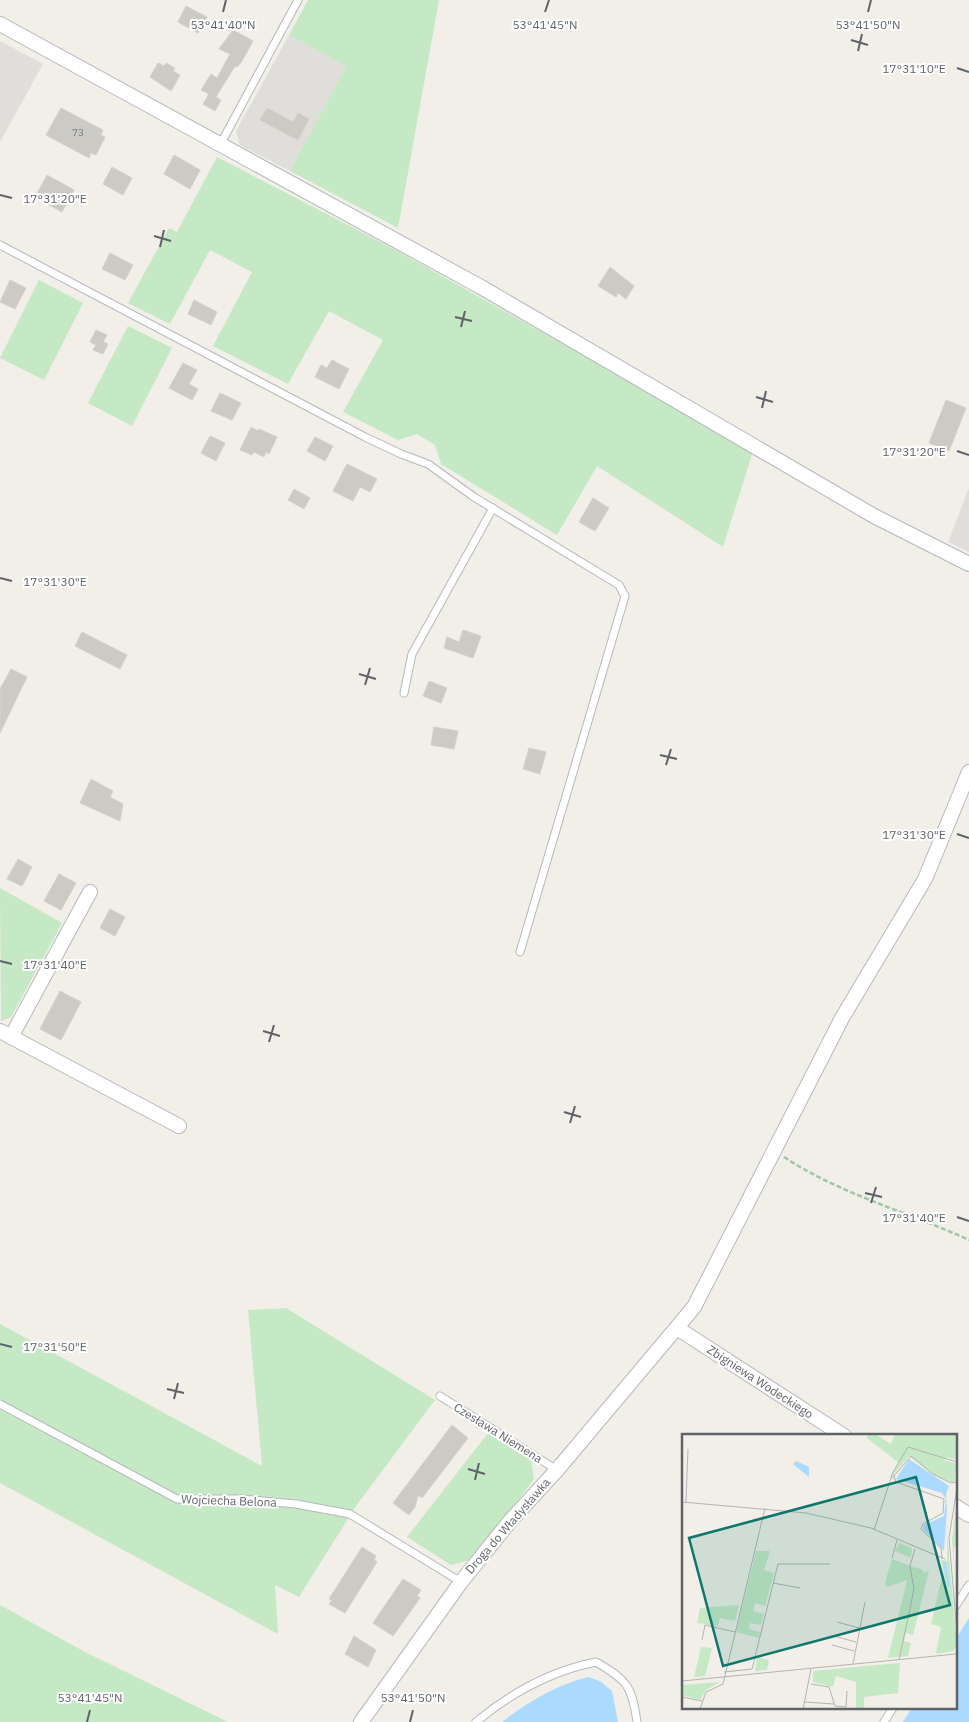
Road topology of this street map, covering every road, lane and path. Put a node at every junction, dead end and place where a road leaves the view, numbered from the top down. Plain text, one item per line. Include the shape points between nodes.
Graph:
1 (298, 0) edge
2 (0, 24) edge
3 (220, 145) junction
4 (0, 245) edge
5 (493, 508) junction
6 (969, 564) edge
7 (404, 693) dead end
8 (969, 772) edge
9 (90, 892) dead end
10 (520, 952) dead end
11 (6, 1034) edge
12 (179, 1126) dead end
13 (775, 1150) junction
14 (969, 1240) edge
15 (677, 1328) junction
16 (440, 1396) dead end
17 (0, 1404) edge
18 (841, 1434) edge
19 (557, 1470) junction
20 (956, 1507) edge
21 (969, 1515) edge
22 (461, 1582) junction
23 (969, 1585) edge
24 (956, 1604) edge
25 (893, 1710) edge
26 (361, 1722) edge
27 (476, 1722) edge
28 (637, 1722) edge
29 (884, 1722) edge

1 - 3 lane
2 - 3 street
3 - 6 street via 481,287 874,516
4 - 5 lane via 365,437 428,464
5 - 7 lane via 412,654
5 - 10 lane via 605,576 618,585 625,596
8 - 13 street, Droga do Władysławka via 926,879 842,1018
9 - 11 street
11 - 12 street
13 - 14 path via 812,1175
13 - 15 street, Droga do Władysławka via 694,1307
15 - 18 street, Zbigniewa Wodeckiego
15 - 19 street, Droga do Władysławka
16 - 19 lane, Czesława Niemena
17 - 22 lane, Wojciecha Belona via 177,1499 241,1499 296,1504 350,1514
19 - 22 street, Droga do Władysławka
20 - 21 street
22 - 26 street, Droga do Władysławka
23 - 24 lane
25 - 29 lane
27 - 28 lane via 508,1697 551,1675 596,1662 628,1684

